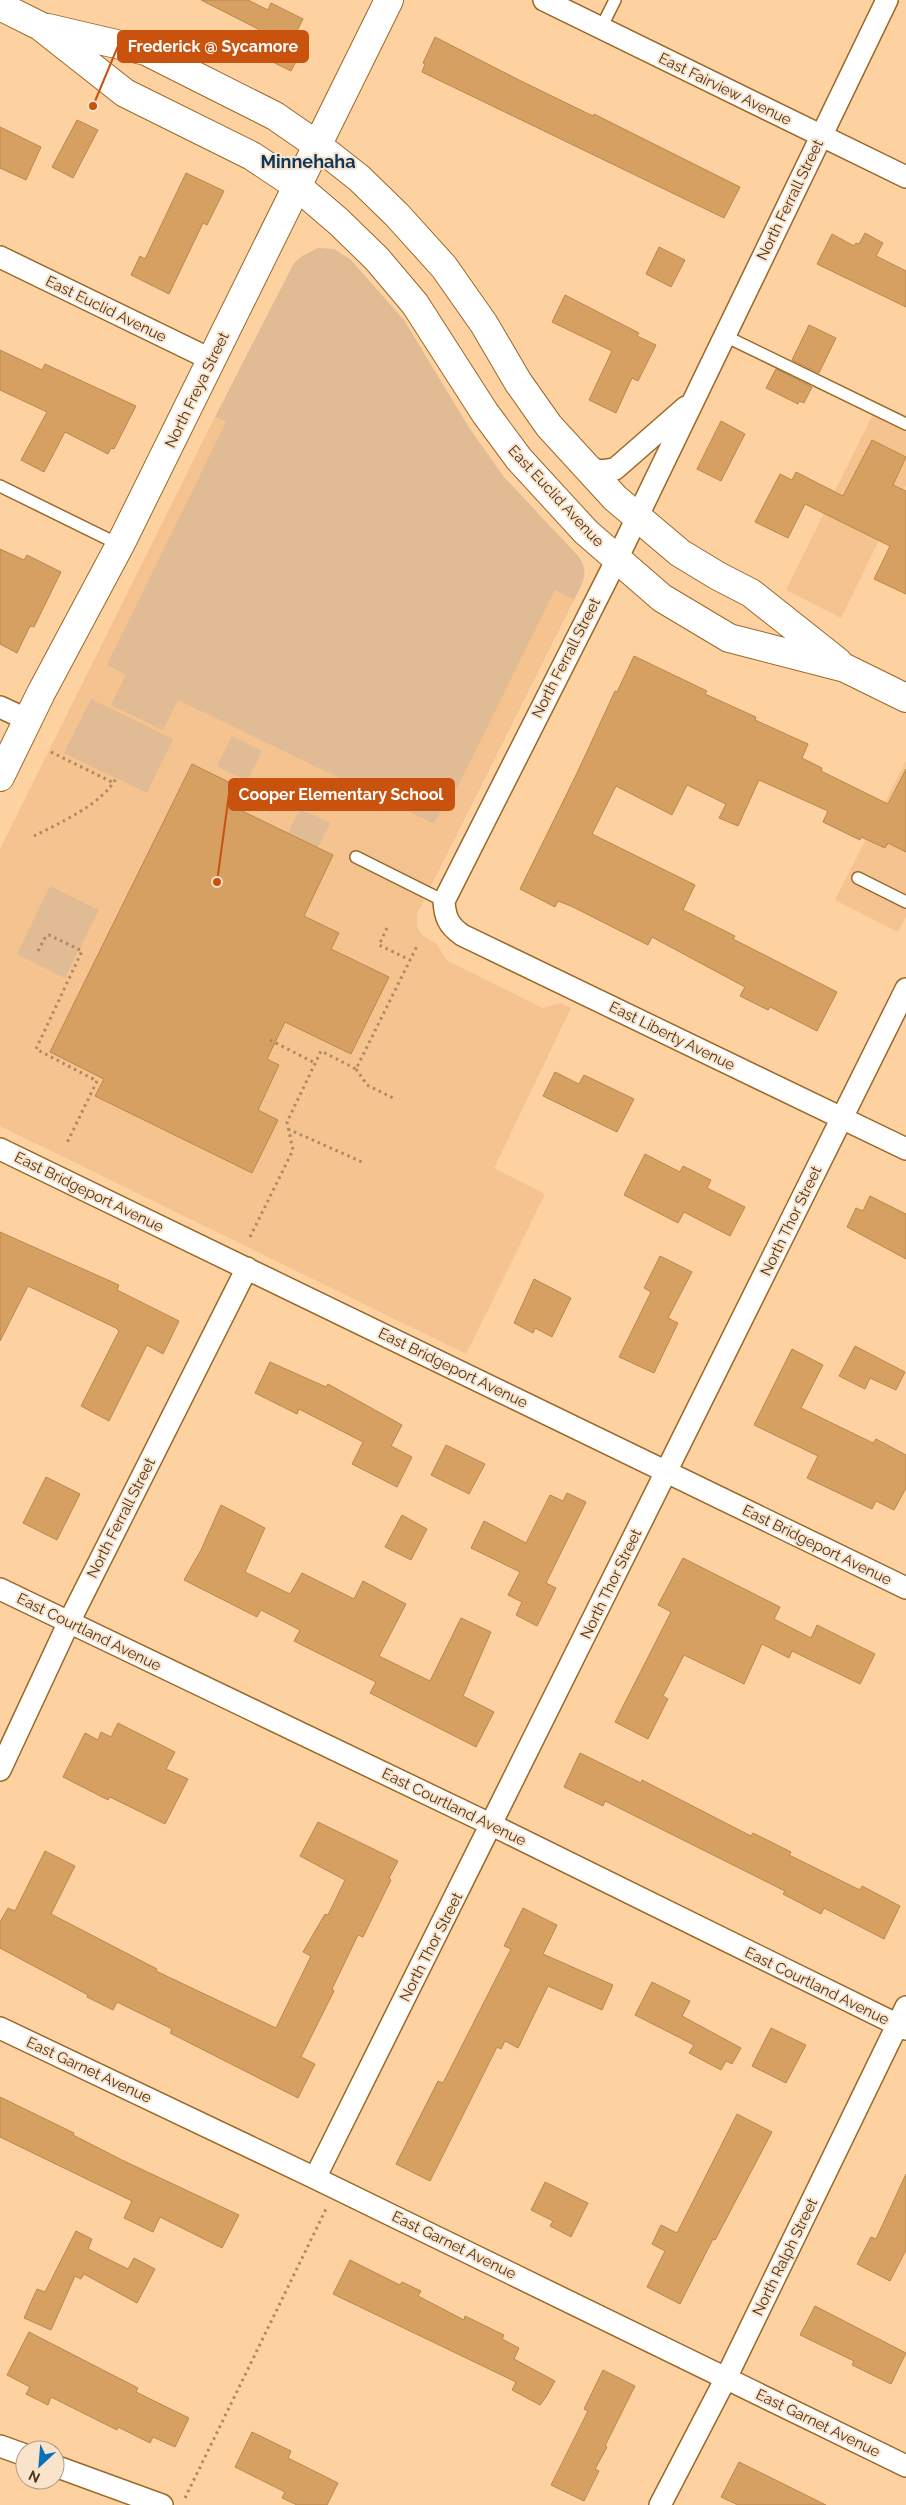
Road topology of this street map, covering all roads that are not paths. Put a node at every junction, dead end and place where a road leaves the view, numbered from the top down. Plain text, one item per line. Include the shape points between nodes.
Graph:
1 (389, 0) edge
2 (544, 0) edge
3 (615, 0) edge
4 (887, 0) edge
5 (0, 6) edge
6 (40, 26) junction
7 (601, 28) junction
8 (820, 136) junction
9 (317, 145) junction
10 (906, 177) edge
11 (297, 186) junction
12 (0, 257) edge
13 (724, 336) junction
14 (212, 360) junction
15 (694, 400) junction
16 (906, 424) edge
17 (584, 466) junction
18 (0, 486) edge
19 (637, 518) junction
20 (120, 545) junction
21 (616, 559) junction
22 (845, 668) junction
23 (902, 693) edge
24 (0, 706) edge
25 (28, 720) junction
26 (0, 777) edge
27 (356, 857) dead end
28 (858, 878) dead end
29 (906, 902) edge
30 (444, 908) junction
31 (906, 989) edge
32 (842, 1118) junction
33 (0, 1149) edge
34 (906, 1149) edge
35 (247, 1268) junction
36 (666, 1472) junction
37 (906, 1588) edge
38 (0, 1589) edge
39 (69, 1622) junction
40 (0, 1770) edge
41 (492, 1825) junction
42 (903, 2020) edge
43 (0, 2028) edge
44 (315, 2178) junction
45 (726, 2378) junction
46 (0, 2446) edge
47 (15, 2451) edge
48 (906, 2466) edge
49 (65, 2470) edge
50 (162, 2505) edge
51 (660, 2505) edge

1 - 9 main road, North Freya Street
2 - 7 street, East Fairview Avenue
3 - 7 lane
4 - 8 street, North Ferrall Street
5 - 6 main road
6 - 9 main road, East Euclid Avenue via 146,51 275,116
6 - 11 main road, East Euclid Avenue via 125,93 252,156
7 - 8 street, East Fairview Avenue
8 - 10 street, East Fairview Avenue
8 - 13 street, North Ferrall Street
9 - 11 main road, North Freya Street
9 - 17 main road, East Euclid Avenue via 397,214 444,267 484,324 518,382 549,426
11 - 14 main road, North Freya Street
11 - 21 main road, East Euclid Avenue via 378,259 415,304 519,460 580,526
12 - 14 street, East Euclid Avenue
13 - 15 street, North Ferrall Street
13 - 16 lane
14 - 20 main road, North Freya Street
15 - 17 street, North Ferrall Street via 615,469 601,471
15 - 19 street, North Ferrall Street
17 - 19 main road, East Euclid Avenue
18 - 20 lane
19 - 21 street, North Ferrall Street
19 - 22 main road, East Euclid Avenue via 680,553 751,593
20 - 25 main road, North Freya Street
21 - 22 main road, East Euclid Avenue via 662,598 729,638
21 - 30 street, North Ferrall Street
22 - 23 main road, East Euclid Avenue
24 - 25 street
25 - 26 main road, North Freya Street
27 - 30 lane
28 - 29 lane
30 - 32 street, East Liberty Avenue via 451,927 462,935
31 - 32 street, North Thor Street
32 - 34 street, East Liberty Avenue
32 - 36 street, North Thor Street
33 - 35 street, East Bridgeport Avenue
35 - 36 street, East Bridgeport Avenue
35 - 39 street, North Ferrall Street
36 - 37 street, East Bridgeport Avenue
36 - 41 street, North Thor Street
38 - 39 street, East Courtland Avenue
39 - 40 street, North Ferrall Street
39 - 41 street, East Courtland Avenue
41 - 42 street, East Courtland Avenue
41 - 44 street, North Thor Street
42 - 45 street, North Ralph Street
43 - 44 street, East Garnet Avenue
44 - 45 street, East Garnet Avenue
45 - 48 street, East Garnet Avenue
45 - 51 street, North Ralph Street
46 - 47 street
49 - 50 street

